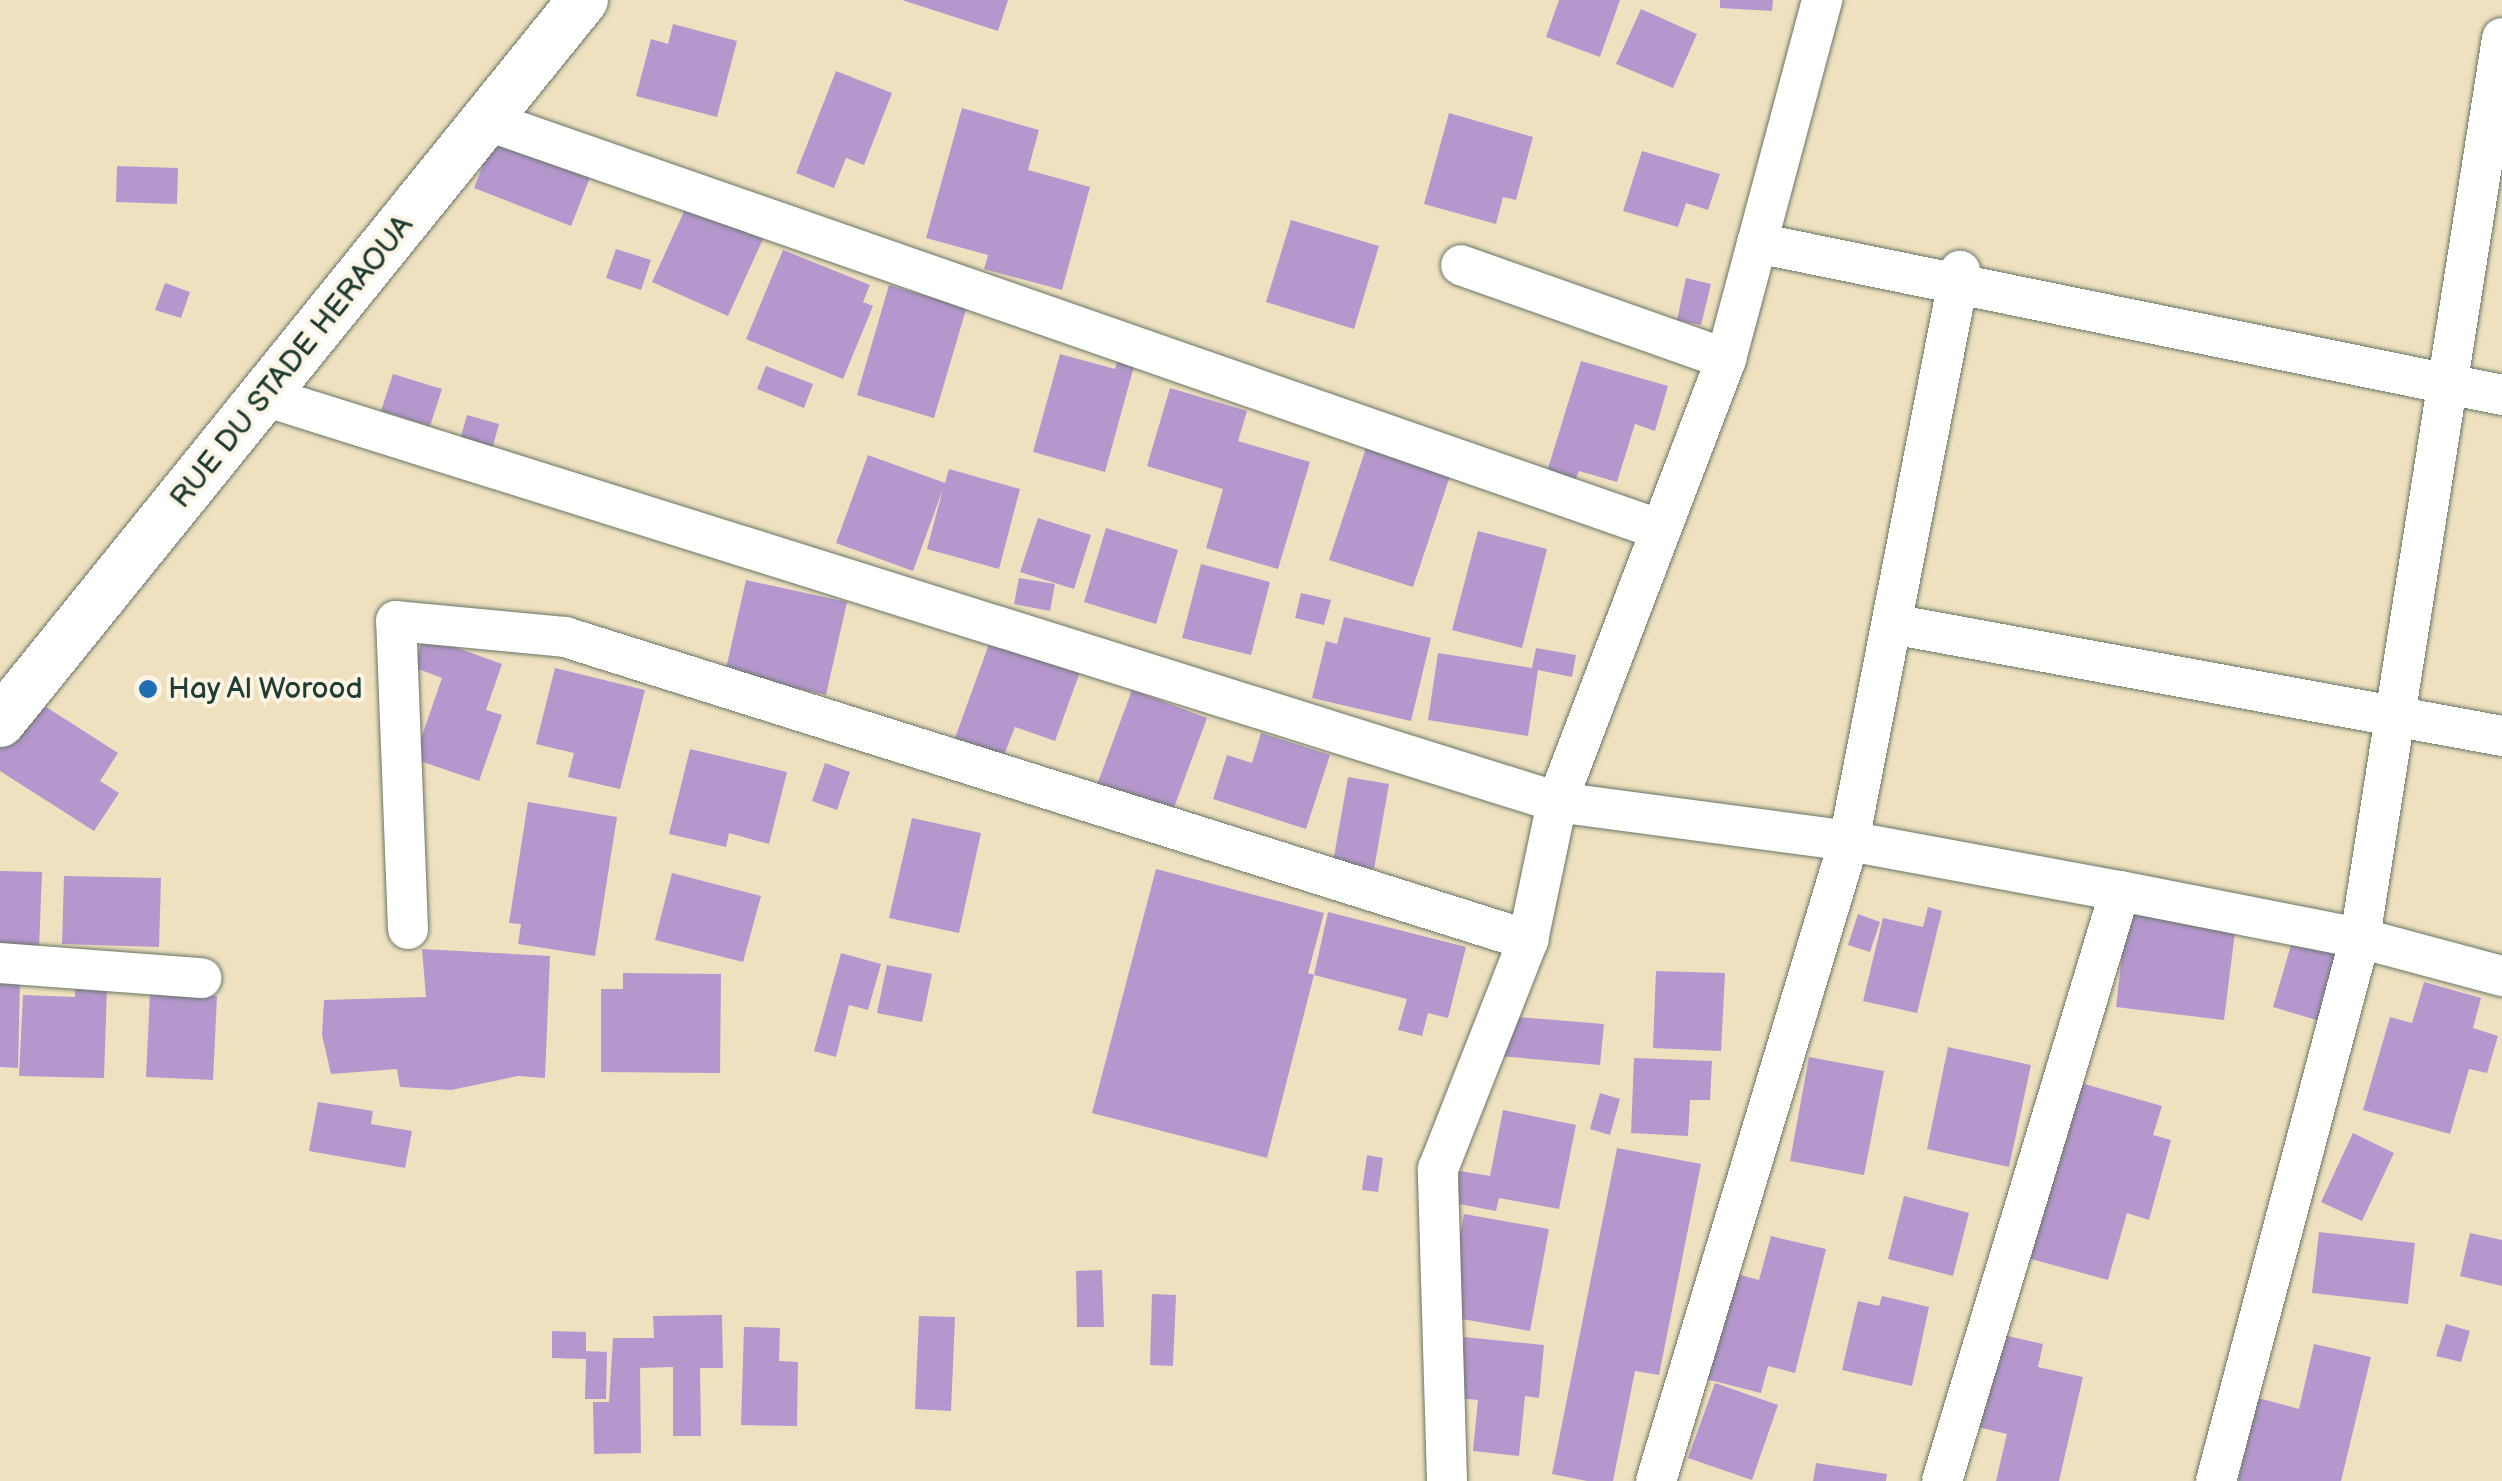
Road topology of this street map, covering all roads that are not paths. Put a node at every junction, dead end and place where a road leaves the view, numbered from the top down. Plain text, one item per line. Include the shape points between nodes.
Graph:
1 (583, 0) edge
2 (1822, 0) edge
3 (2502, 38) edge
4 (485, 120) junction
5 (1757, 243) junction
6 (1461, 265) dead end
7 (1959, 278) junction
8 (1726, 359) junction
9 (2448, 384) junction
10 (2502, 395) edge
11 (264, 396) junction
12 (1661, 530) junction
13 (1892, 624) junction
14 (2396, 716) junction
15 (0, 722) edge
16 (2502, 736) edge
17 (1557, 802) junction
18 (1849, 841) junction
19 (2120, 891) junction
20 (408, 928) dead end
21 (2360, 938) junction
22 (1528, 940) junction
23 (0, 963) edge
24 (2502, 976) edge
25 (201, 978) dead end
26 (1447, 1481) edge
27 (1656, 1481) edge
28 (1942, 1481) edge
29 (2216, 1481) edge

1 - 4 street, RUE DU STADE HERAOUA
2 - 5 street
3 - 9 street
4 - 11 street, RUE DU STADE HERAOUA
4 - 12 street
5 - 7 street
5 - 8 street
6 - 8 street
7 - 9 street
7 - 13 street
8 - 12 street
9 - 10 street
9 - 14 street
11 - 15 street, RUE DU STADE HERAOUA
11 - 17 street
12 - 17 street
13 - 14 street
13 - 18 street
14 - 16 street
14 - 21 street
17 - 18 street
17 - 22 street
18 - 19 street
18 - 27 street
19 - 21 street
19 - 28 street
20 - 22 street via 396,621 565,637
21 - 24 street
21 - 29 street
22 - 26 street via 1438,1169
23 - 25 street

